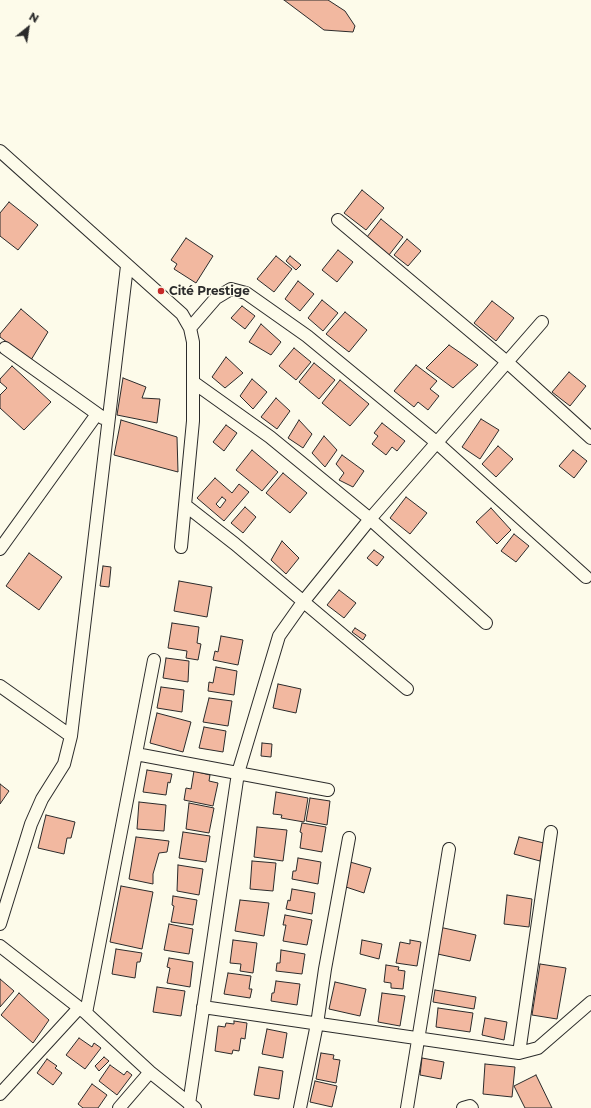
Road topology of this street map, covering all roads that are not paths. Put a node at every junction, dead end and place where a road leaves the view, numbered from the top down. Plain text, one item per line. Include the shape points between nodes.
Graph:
1 (0, 151) edge
2 (338, 220) dead end
3 (127, 266) junction
4 (542, 322) dead end
5 (190, 328) junction
6 (5, 348) dead end
7 (507, 362) junction
8 (193, 382) junction
9 (97, 414) junction
10 (109, 422) junction
11 (591, 438) edge
12 (436, 442) junction
13 (185, 505) junction
14 (370, 519) junction
15 (181, 547) dead end
16 (0, 549) edge
17 (586, 577) dead end
18 (303, 602) junction
19 (486, 623) dead end
20 (154, 660) dead end
21 (0, 686) edge
22 (407, 689) dead end
23 (71, 736) junction
24 (136, 754) junction
25 (238, 773) junction
26 (328, 790) dead end
27 (551, 832) dead end
28 (349, 838) dead end
29 (449, 849) dead end
30 (0, 924) edge
31 (0, 946) edge
32 (591, 1002) edge
33 (203, 1007) junction
34 (82, 1011) junction
35 (317, 1024) junction
36 (417, 1040) junction
37 (519, 1053) junction
38 (150, 1072) junction
39 (0, 1094) edge
40 (192, 1106) edge
41 (119, 1108) edge
42 (300, 1108) edge
43 (407, 1108) edge
44 (463, 1108) edge
45 (472, 1108) edge

1 - 3 street
2 - 7 street
3 - 5 street via 182,314
3 - 10 street
4 - 7 street
5 - 8 street via 193,342
5 - 12 street via 216,298 231,290 246,293 307,336
6 - 9 street
7 - 11 street
7 - 12 street
8 - 13 street via 193,421
8 - 14 street via 270,437
9 - 10 street
9 - 16 street
10 - 23 street
12 - 14 street
12 - 17 street
13 - 15 street
13 - 18 street
14 - 18 street
14 - 19 street
18 - 22 street
18 - 25 street via 279,636
20 - 24 street
21 - 23 street
23 - 30 street via 64,764 42,799 31,824
24 - 25 street
24 - 34 street
25 - 26 street
25 - 33 street
27 - 37 street
28 - 35 street
29 - 36 street
31 - 34 street
32 - 37 street via 538,1048
33 - 35 street
33 - 40 street
34 - 38 street
34 - 39 street
35 - 36 street
35 - 42 street
36 - 37 street
36 - 43 street
38 - 40 street
38 - 41 street
44 - 45 street

